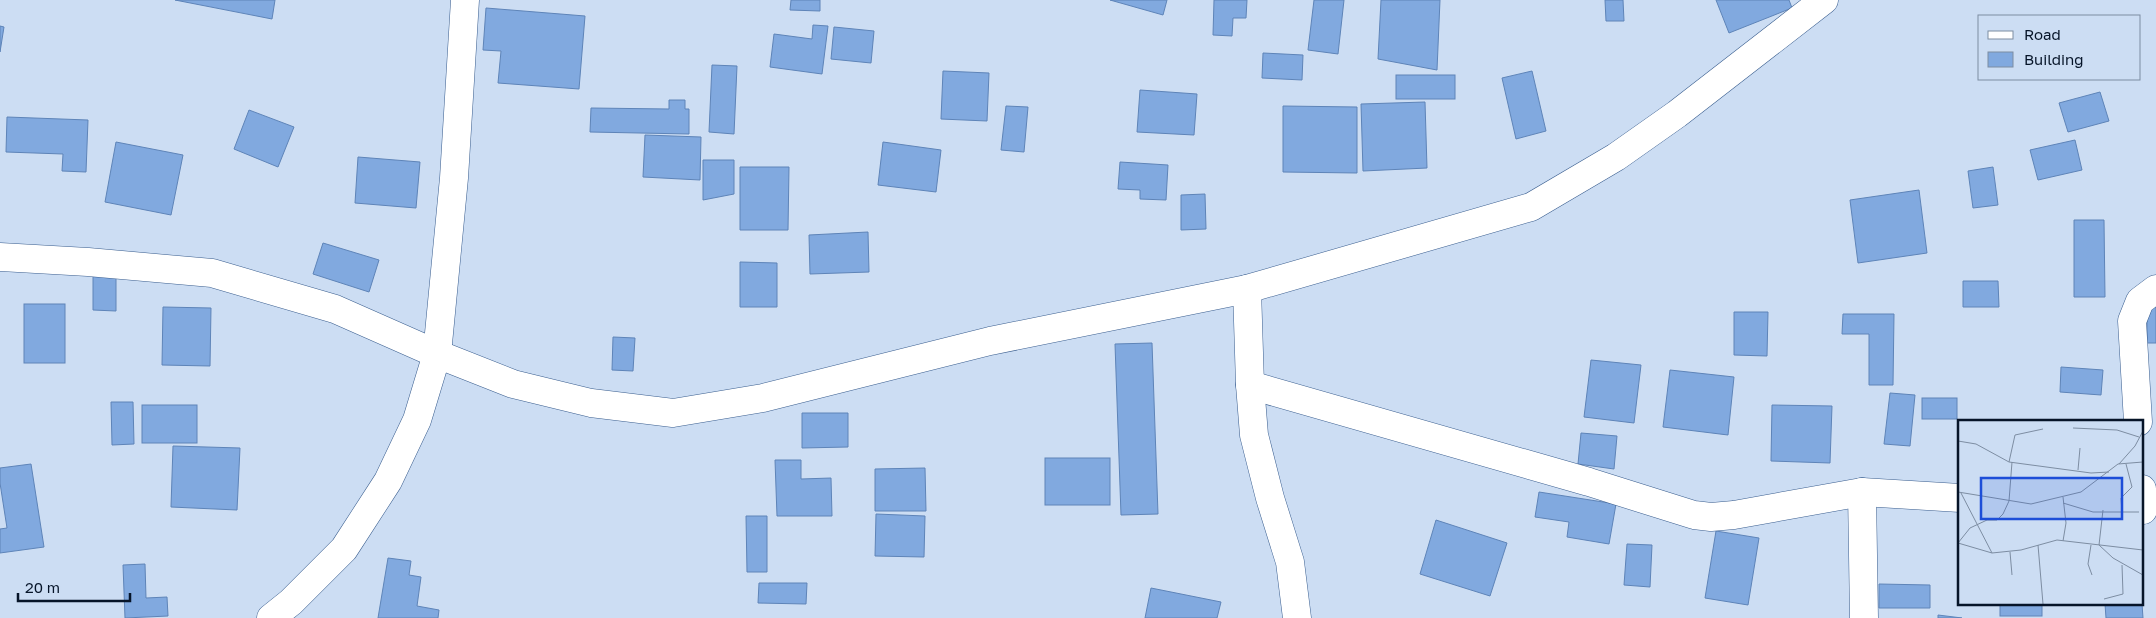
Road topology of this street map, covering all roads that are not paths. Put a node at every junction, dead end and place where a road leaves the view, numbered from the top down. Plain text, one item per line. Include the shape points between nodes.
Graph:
1 (465, 0) edge
2 (1824, 0) edge
3 (0, 257) edge
4 (1247, 289) junction
5 (2156, 289) edge
6 (438, 354) junction
7 (1250, 385) junction
8 (2138, 420) edge
9 (1862, 492) junction
10 (1958, 498) edge
11 (270, 618) edge
12 (1297, 618) edge
13 (1864, 618) edge

1 - 6 street via 454,178
2 - 4 street via 1616,157 1530,207
3 - 6 street via 212,273 335,309
4 - 6 street via 990,341 763,398 673,413 581,401 513,384
4 - 7 street
5 - 8 street via 2140,301 2132,320
6 - 11 street via 417,420 388,481 344,548
7 - 9 street via 1694,515 1734,515
7 - 12 street via 1254,435 1290,562
9 - 10 street
9 - 13 street

